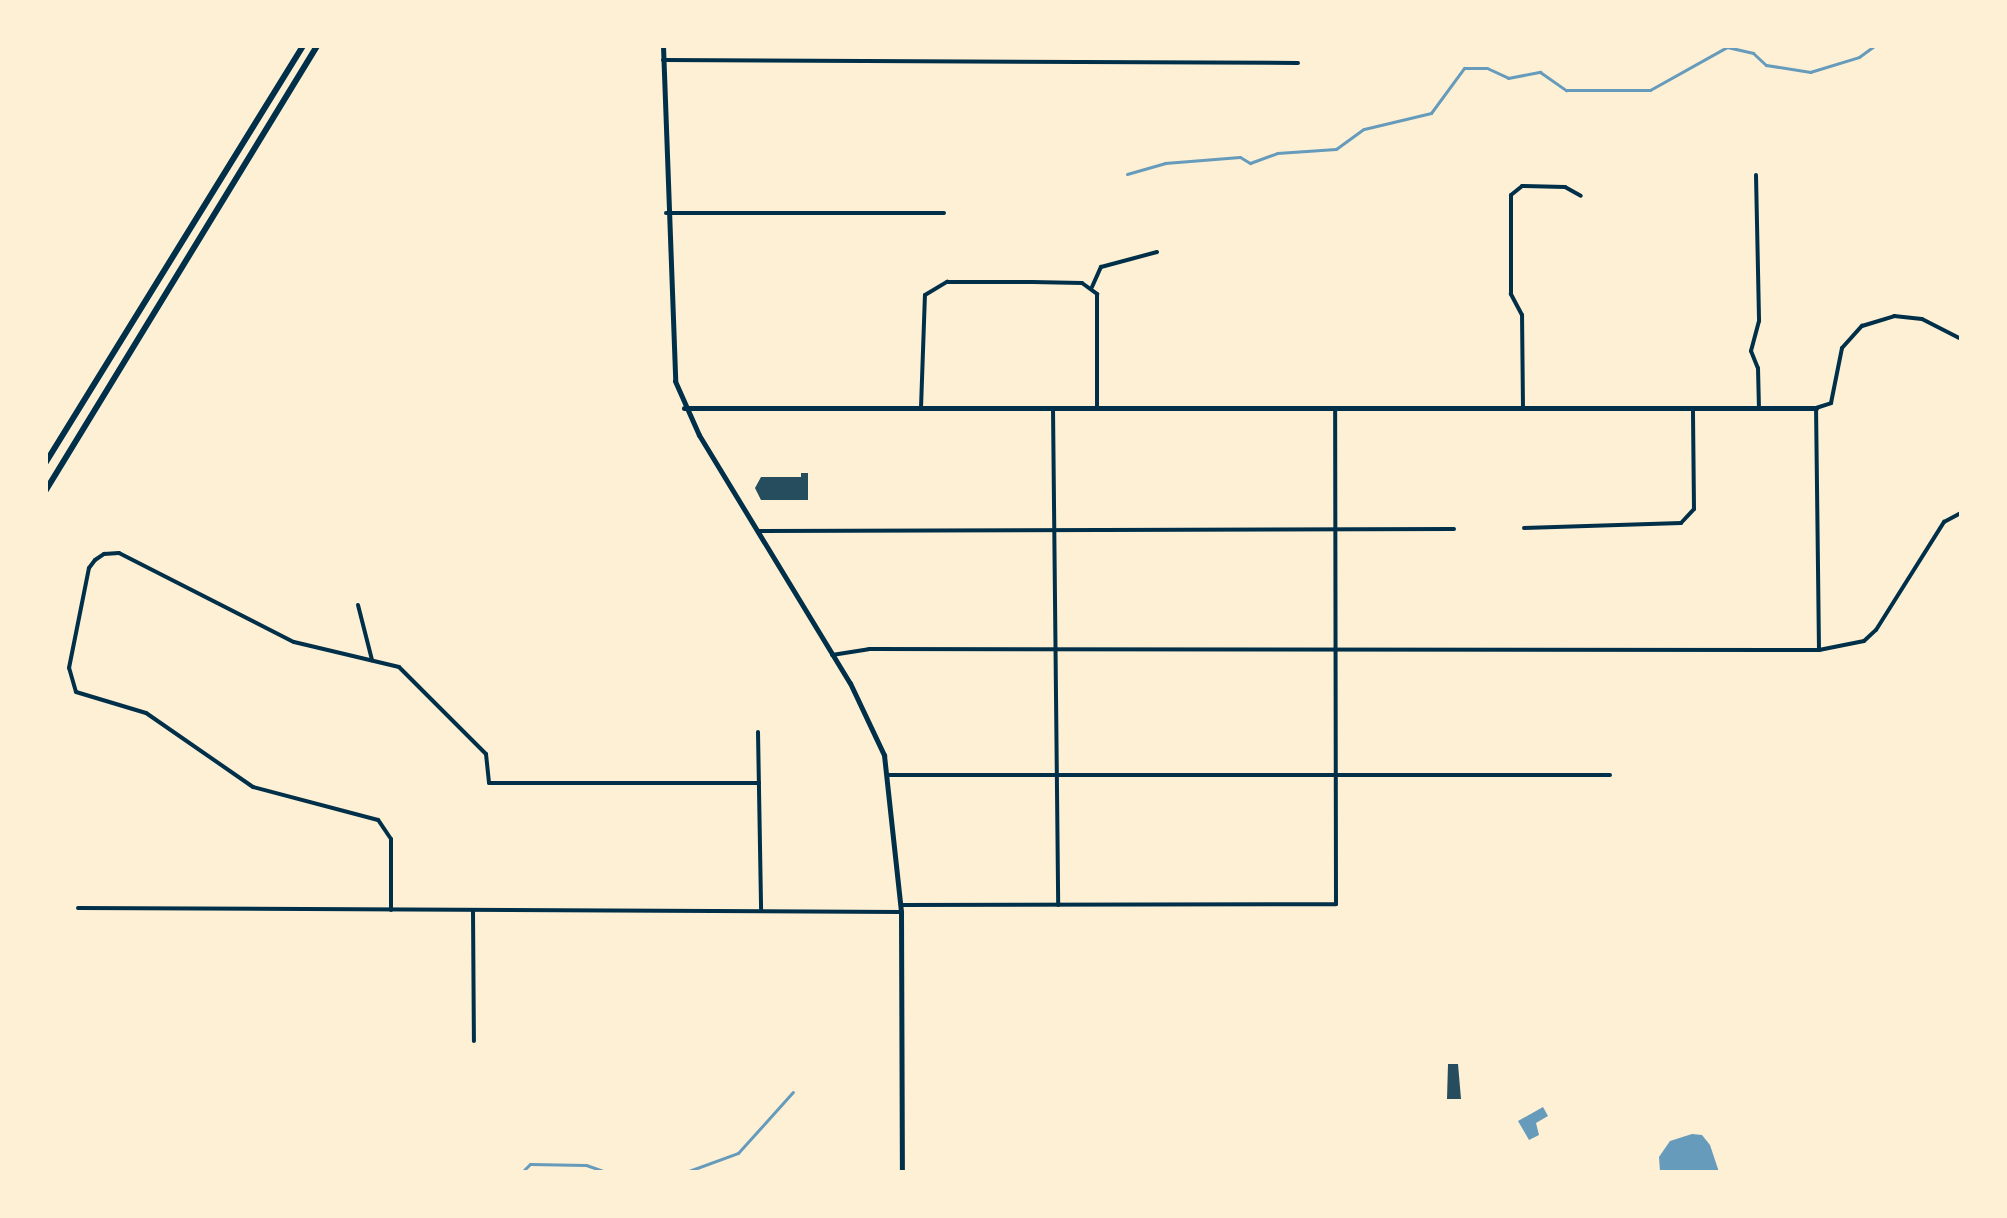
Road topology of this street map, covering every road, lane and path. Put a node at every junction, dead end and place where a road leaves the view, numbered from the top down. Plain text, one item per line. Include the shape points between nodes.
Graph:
1 (303, 46) edge
2 (317, 46) edge
3 (663, 46) edge
4 (663, 60) junction
5 (1298, 63) dead end
6 (1756, 175) dead end
7 (1581, 196) dead end
8 (666, 213) junction
9 (944, 213) dead end
10 (1157, 252) dead end
11 (1092, 287) junction
12 (1961, 339) edge
13 (684, 408) junction
14 (921, 408) junction
15 (1053, 408) junction
16 (1097, 408) junction
17 (1335, 408) junction
18 (1523, 408) junction
19 (1693, 408) junction
20 (1759, 408) junction
21 (1816, 408) junction
22 (46, 462) edge
23 (46, 490) edge
24 (1961, 513) edge
25 (1524, 528) dead end
26 (1335, 529) junction
27 (1454, 529) dead end
28 (1054, 530) junction
29 (759, 531) junction
30 (358, 605) dead end
31 (1055, 649) junction
32 (1335, 650) junction
33 (1819, 650) junction
34 (832, 655) junction
35 (372, 660) junction
36 (758, 732) dead end
37 (888, 775) junction
38 (1056, 775) junction
39 (1336, 775) junction
40 (1610, 775) dead end
41 (759, 783) junction
42 (1058, 905) junction
43 (78, 908) dead end
44 (901, 908) junction
45 (391, 910) junction
46 (473, 910) junction
47 (761, 911) junction
48 (474, 1041) dead end
49 (902, 1172) edge

1 - 22 highway
2 - 23 highway
3 - 4 main road
4 - 5 street
4 - 8 main road
6 - 20 street via 1759,321 1751,351 1758,368
7 - 18 street via 1565,187 1522,186 1511,195 1511,294 1522,315
8 - 9 street
8 - 13 main road via 672,364
10 - 11 street via 1101,267
11 - 14 street via 1032,282 933,287 923,304
11 - 16 street via 1097,294
12 - 21 street via 1911,317 1891,316 1862,326 1842,348 1831,403
13 - 14 main road
13 - 29 main road
14 - 15 main road
15 - 16 main road
15 - 28 street
16 - 17 main road
17 - 18 main road
17 - 26 street
18 - 19 main road
19 - 20 main road
19 - 25 street via 1694,509 1681,523
20 - 21 main road
21 - 33 street
24 - 33 street via 1944,522 1876,630 1864,641
26 - 27 street
26 - 28 street
26 - 32 street
28 - 29 street
28 - 31 street
29 - 34 main road
30 - 35 street
31 - 32 street
31 - 34 street via 869,649
31 - 38 street
32 - 33 street
32 - 39 street
34 - 37 main road via 874,727
35 - 41 street via 399,667 486,754 489,783
35 - 45 street via 294,642 119,553 104,554 89,568 69,682 86,697 146,713 253,787 378,820 391,839
36 - 41 street
37 - 38 street
37 - 44 main road
38 - 39 street
38 - 42 street
39 - 40 street
39 - 42 street via 1336,904
41 - 47 street
42 - 44 street
43 - 45 street
44 - 47 street
44 - 49 main road
45 - 46 street
46 - 47 street
46 - 48 street

